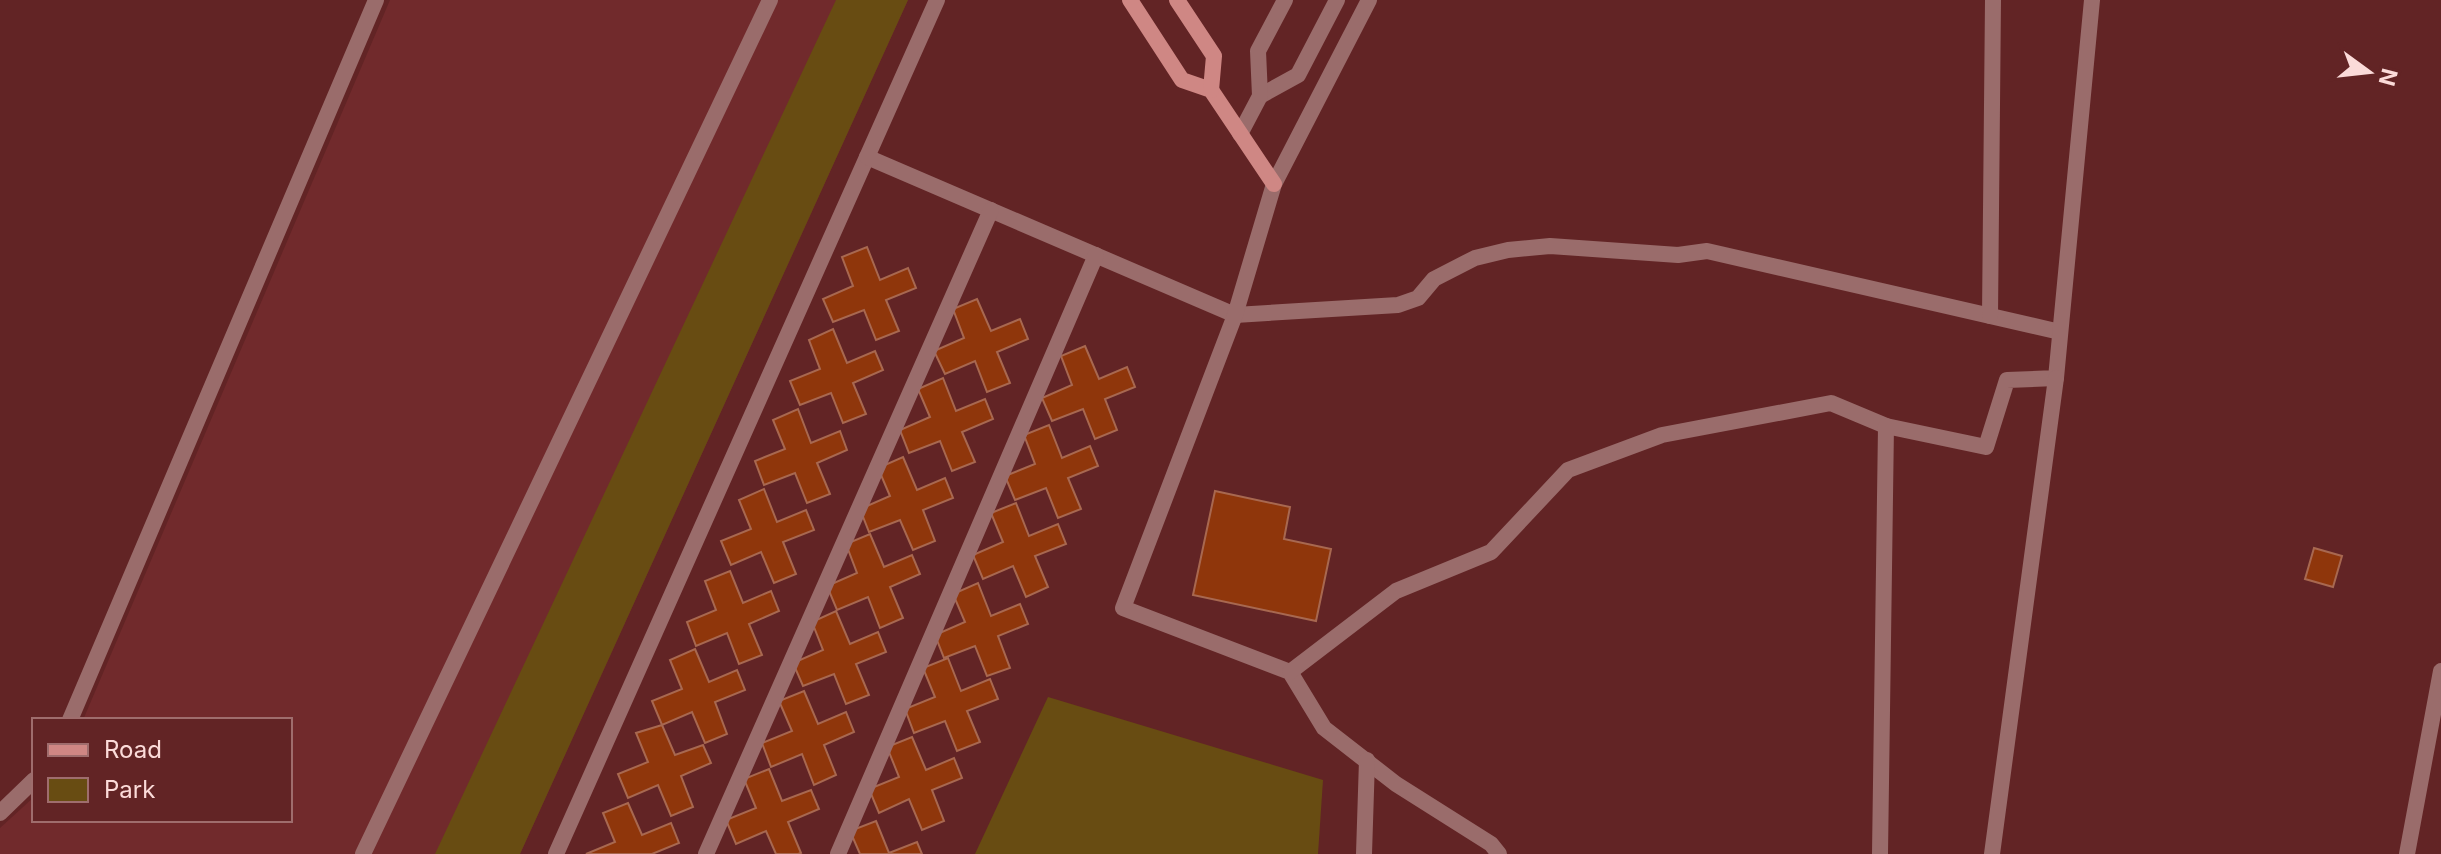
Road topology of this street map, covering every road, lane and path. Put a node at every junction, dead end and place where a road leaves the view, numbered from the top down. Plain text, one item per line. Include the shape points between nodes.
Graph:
1 (376, 0) edge
2 (770, 0) edge
3 (937, 0) edge
4 (1130, 0) edge
5 (1177, 0) edge
6 (1285, 0) edge
7 (1337, 0) edge
8 (1369, 0) edge
9 (1993, 0) edge
10 (2092, 0) edge
11 (1211, 90) junction
12 (1260, 96) junction
13 (1240, 134) junction
14 (867, 157) junction
15 (1274, 184) junction
16 (991, 210) junction
17 (1096, 255) junction
18 (1235, 315) junction
19 (1990, 316) junction
20 (2060, 332) junction
21 (2056, 378) junction
22 (1886, 426) junction
23 (2441, 671) edge
24 (1290, 672) junction
25 (71, 718) edge
26 (1367, 760) junction
27 (32, 782) edge
28 (0, 813) edge
29 (363, 854) edge
30 (556, 854) edge
31 (706, 854) edge
32 (838, 854) edge
33 (1364, 854) edge
34 (1499, 854) edge
35 (1880, 854) edge
36 (1992, 854) edge
37 (2407, 854) edge

1 - 25 street
2 - 29 street
3 - 14 street
4 - 11 street via 1182,80
5 - 11 street via 1214,56
6 - 12 street via 1258,51
7 - 12 street via 1298,75
8 - 15 street
9 - 19 street
10 - 20 street
11 - 13 street
12 - 13 street
13 - 15 street
14 - 16 street
14 - 30 street
15 - 18 street
16 - 17 street
16 - 31 street
17 - 18 street
17 - 32 street
18 - 19 street via 1398,305 1418,298 1434,279 1475,258 1550,246 1678,255 1707,251
18 - 24 street via 1123,608
19 - 20 street
20 - 21 street
21 - 22 street via 2007,380 1986,447
21 - 36 street
22 - 24 street via 1831,403 1662,435 1568,470 1491,552 1396,591
22 - 35 street
23 - 37 street
24 - 26 street via 1324,728
26 - 33 street
26 - 34 street
27 - 28 street

